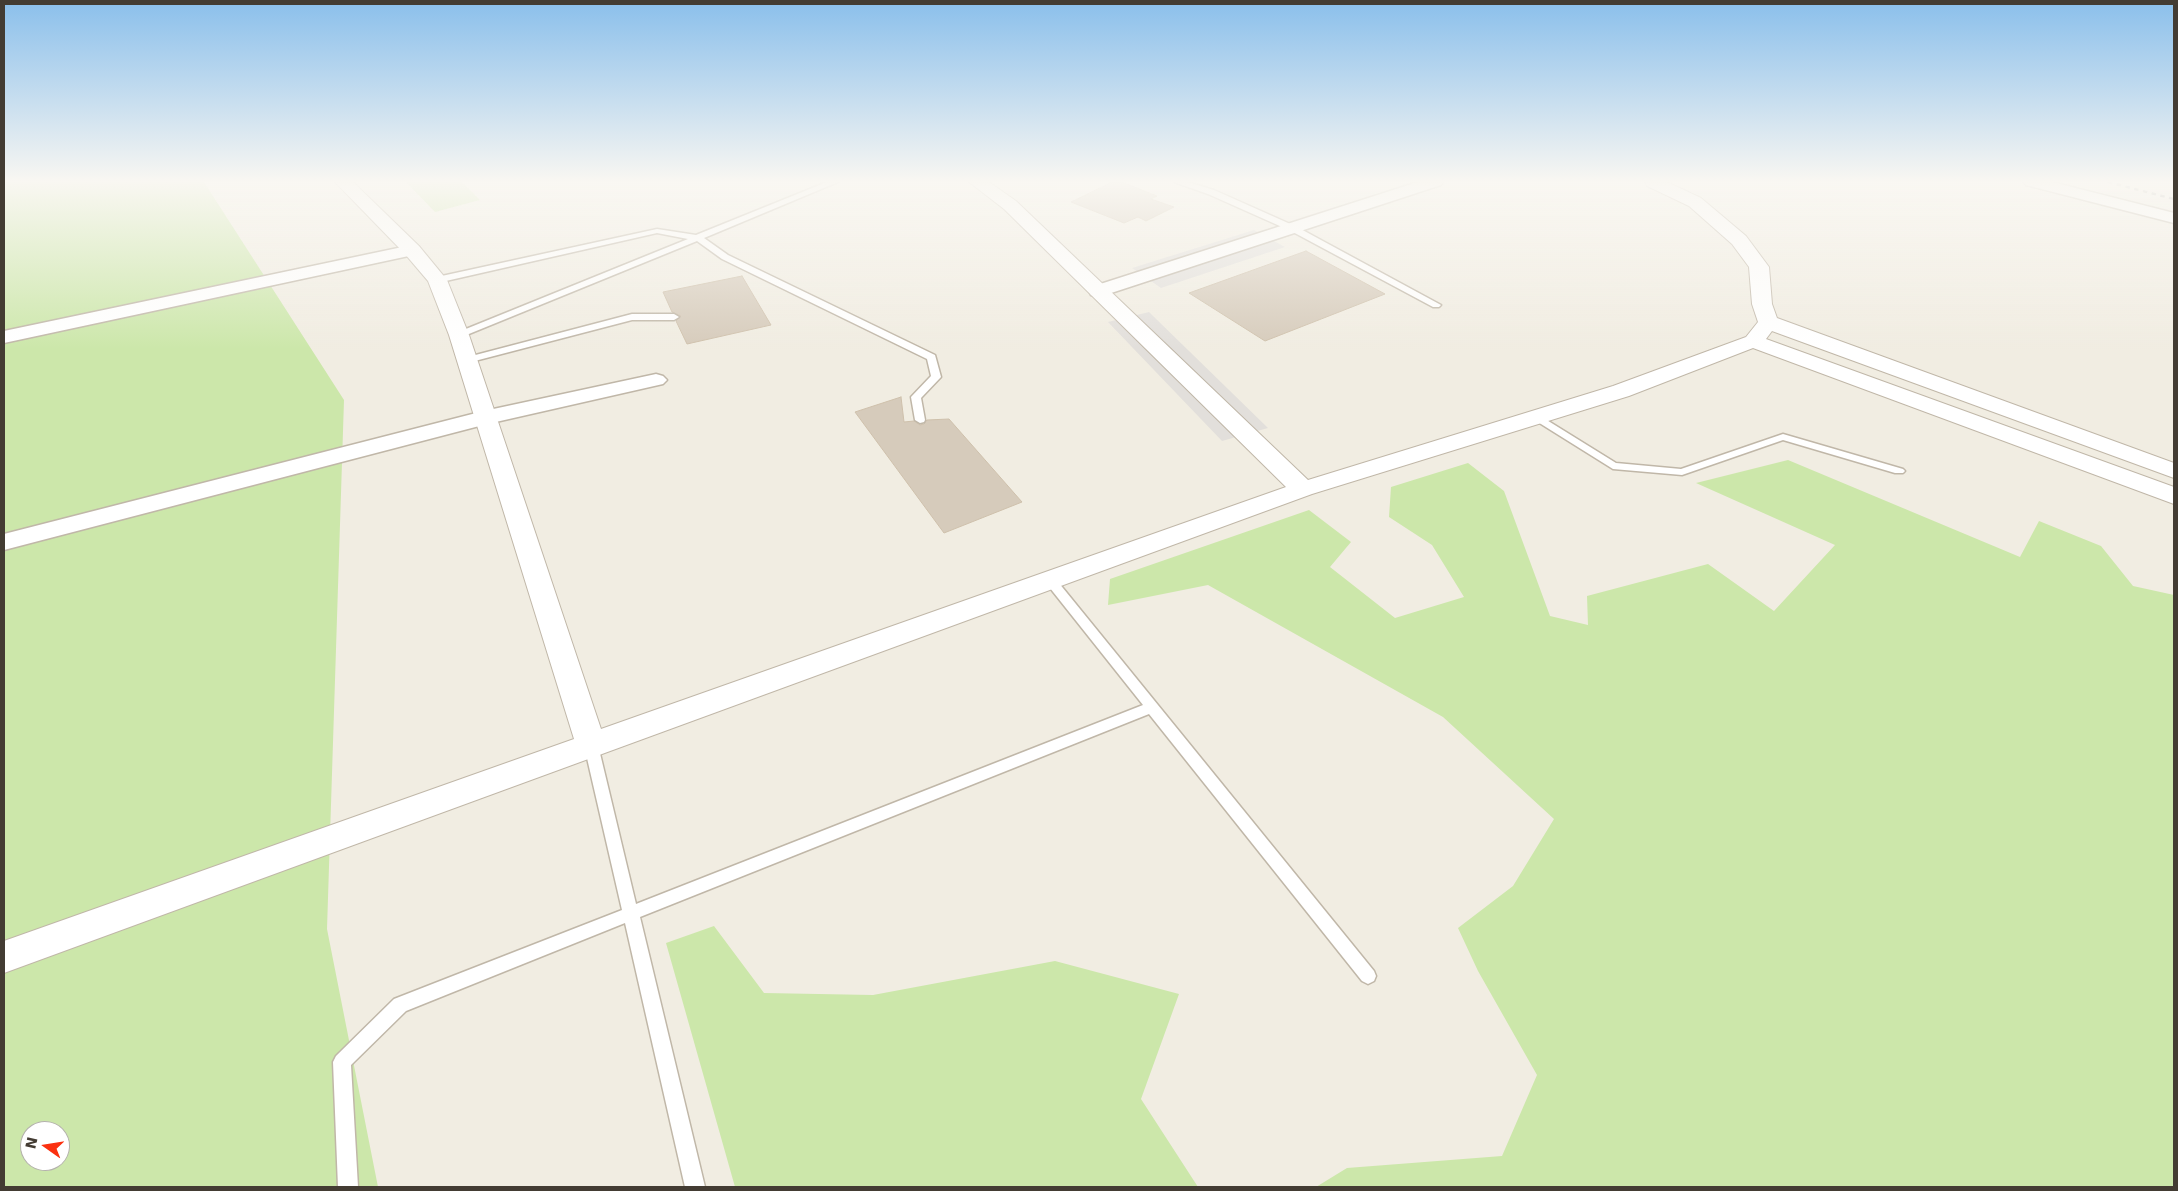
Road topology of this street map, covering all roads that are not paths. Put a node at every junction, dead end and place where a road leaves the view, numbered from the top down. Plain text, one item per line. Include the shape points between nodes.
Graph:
1 (399, 238) edge
2 (627, 238) edge
3 (698, 238) joint
4 (1043, 238) edge
5 (1267, 238) edge
6 (1310, 238) edge
7 (1736, 238) edge
8 (412, 250) junction
9 (437, 280) junction
10 (1098, 291) junction
11 (1436, 305) dead end
12 (674, 317) dead end
13 (1761, 332) junction
14 (459, 335) junction
15 (4, 337) edge
16 (467, 360) junction
17 (656, 380) dead end
18 (1537, 417) junction
19 (484, 418) junction
20 (920, 420) dead end
21 (1899, 471) dead end
22 (2174, 471) edge
23 (1303, 489) junction
24 (2174, 496) edge
25 (4, 542) edge
26 (1050, 580) junction
27 (1152, 707) junction
28 (591, 745) junction
29 (631, 914) junction
30 (4, 957) edge
31 (1368, 976) dead end
32 (348, 1187) edge
33 (695, 1187) edge

1 - 8 street
2 - 9 lane
3 - 14 lane
3 - 20 lane via 725,257 932,357 936,377 916,397
4 - 10 street
5 - 10 street
6 - 11 lane
7 - 13 street via 1759,267
8 - 9 street
8 - 15 street
9 - 14 street
10 - 23 street
12 - 16 lane via 632,317
13 - 18 street via 1621,391
13 - 22 street
13 - 24 street
14 - 16 street
16 - 19 street
17 - 19 street
18 - 21 lane via 1613,466 1682,472 1783,437
18 - 23 street
19 - 25 street
19 - 28 street
23 - 26 street
26 - 27 lane
26 - 28 street
27 - 29 lane
27 - 31 lane
28 - 29 lane
28 - 30 street
29 - 32 lane via 400,1005 342,1062
29 - 33 lane

